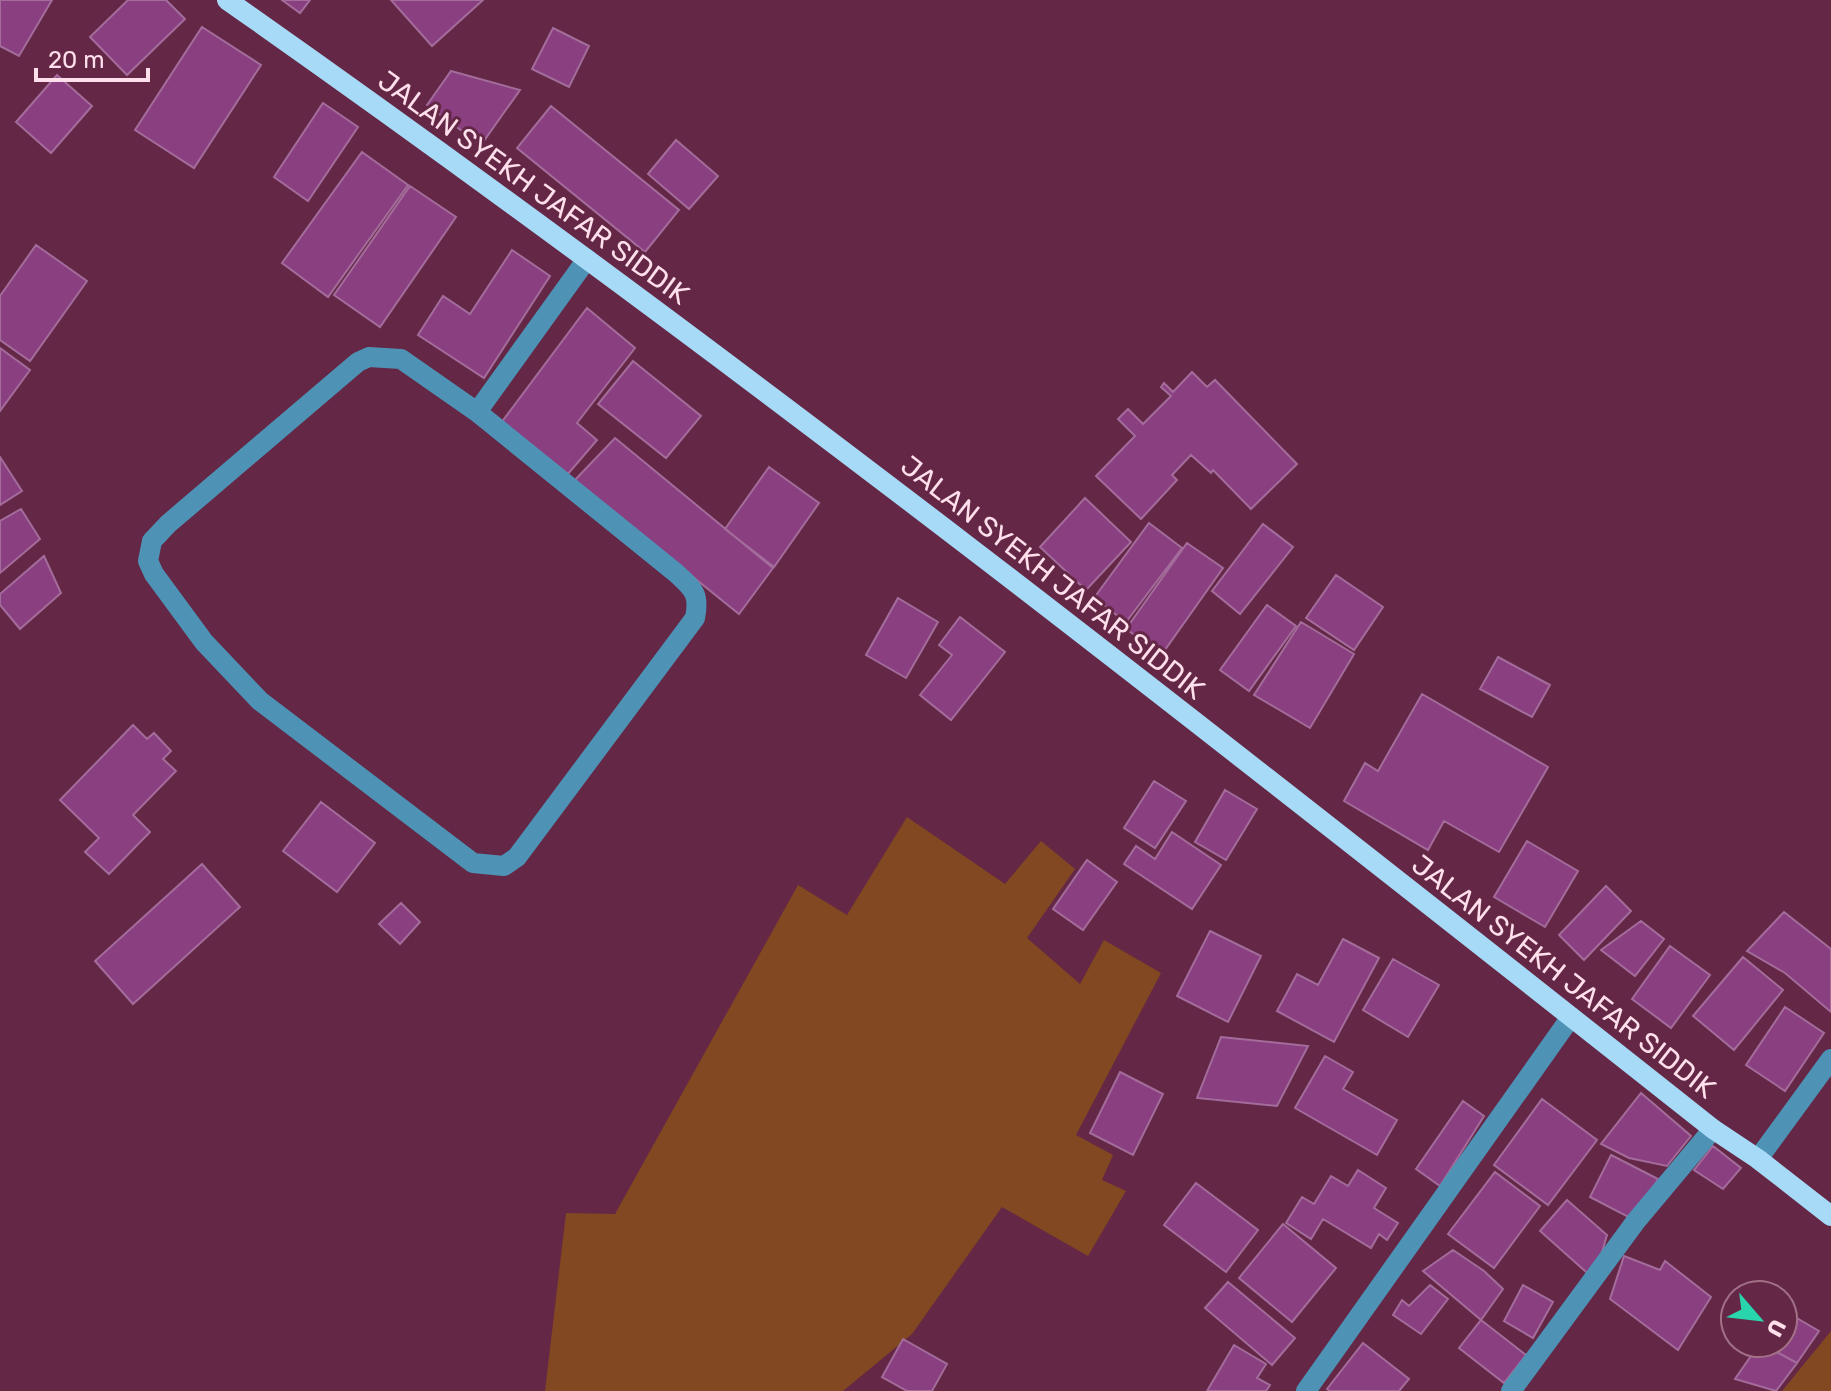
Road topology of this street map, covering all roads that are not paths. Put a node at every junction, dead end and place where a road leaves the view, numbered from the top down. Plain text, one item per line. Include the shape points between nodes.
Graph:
1 (227, 0) edge
2 (587, 259) junction
3 (477, 412) junction
4 (1571, 1017) junction
5 (1831, 1059) edge
6 (1713, 1129) junction
7 (1758, 1159) junction
8 (1831, 1216) edge
9 (1306, 1391) edge
10 (1511, 1391) edge

1 - 2 main road, JALAN SYEKH JAFAR SIDDIK
2 - 3 street
2 - 4 main road, JALAN SYEKH JAFAR SIDDIK via 926,513
3 - 3 street via 401,359 369,357 168,524 152,541 148,561 204,642 260,701 473,863 504,866 517,857 695,618 698,603 692,588 676,573
4 - 6 main road, JALAN SYEKH JAFAR SIDDIK
4 - 9 street
5 - 7 street
6 - 7 main road, JALAN SYEKH JAFAR SIDDIK
6 - 10 street via 1636,1221
7 - 8 main road, JALAN SYEKH JAFAR SIDDIK

